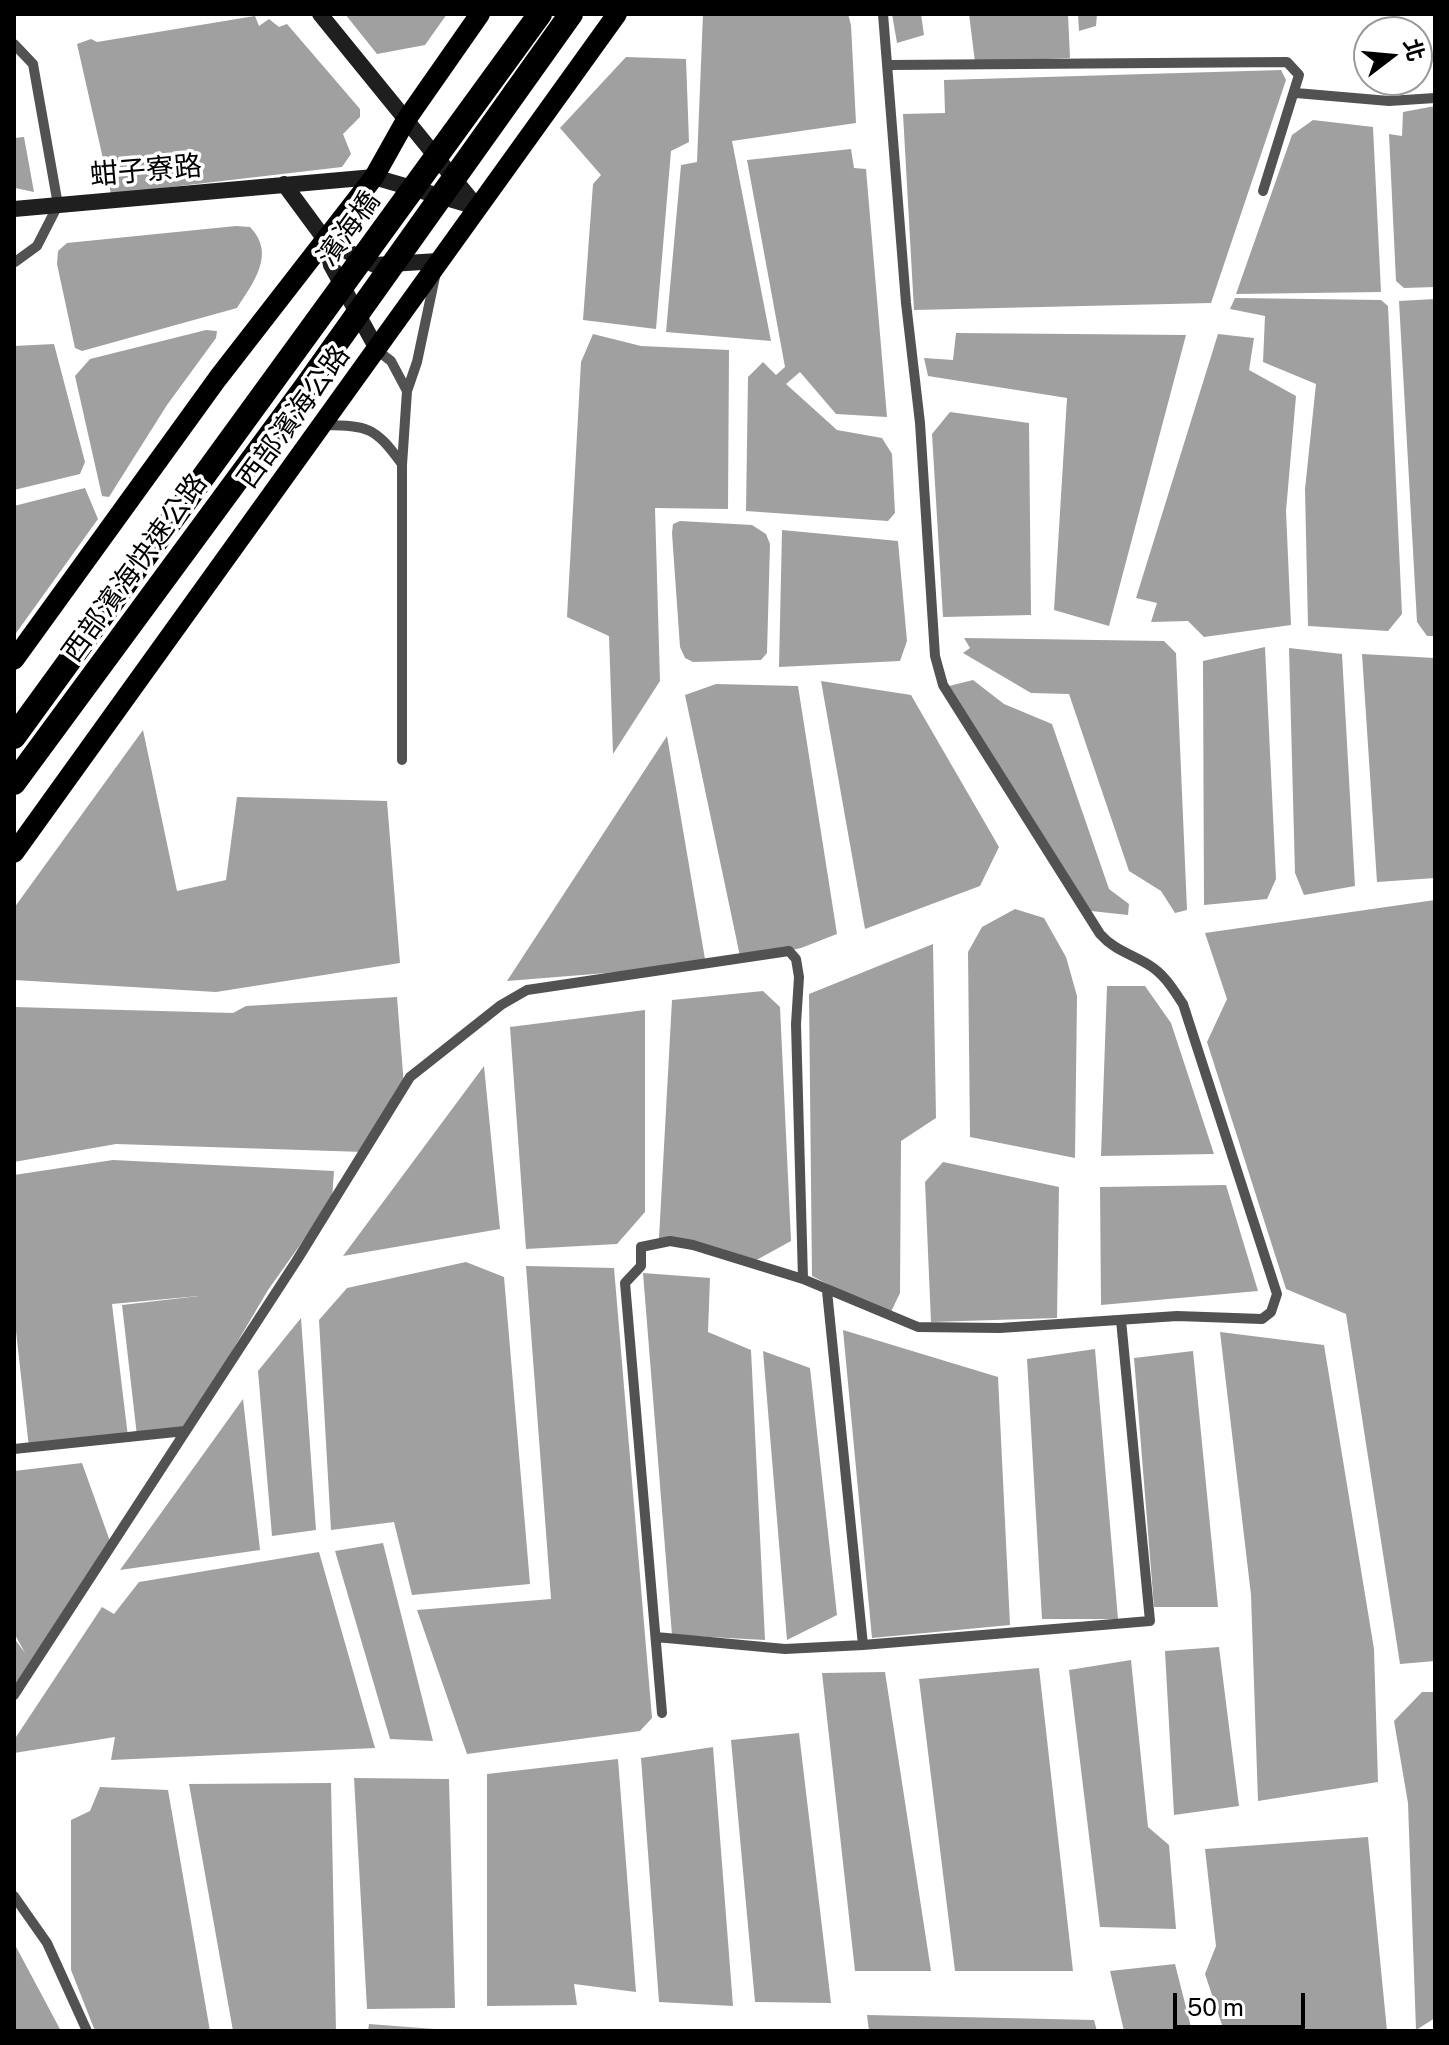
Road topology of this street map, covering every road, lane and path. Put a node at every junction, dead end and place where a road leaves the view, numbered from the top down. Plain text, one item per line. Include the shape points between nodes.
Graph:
1 (320, 14) edge
2 (480, 14) edge
3 (540, 14) edge
4 (571, 14) edge
5 (617, 14) edge
6 (883, 14) edge
7 (14, 44) edge
8 (890, 65) junction
9 (1296, 93) junction
10 (1435, 98) edge
11 (406, 120) junction
12 (474, 128) junction
13 (374, 177) junction
14 (284, 184) junction
15 (1263, 191) dead end
16 (58, 205) junction
17 (477, 207) junction
18 (14, 209) edge
19 (326, 241) junction
20 (438, 261) junction
21 (15, 262) edge
22 (378, 351) junction
23 (281, 373) joint
24 (304, 389) joint
25 (407, 391) junction
26 (321, 425) junction
27 (402, 465) junction
28 (14, 660) edge
29 (14, 737) edge
30 (402, 760) dead end
31 (14, 783) edge
32 (14, 853) edge
33 (803, 1279) junction
34 (827, 1291) junction
35 (1121, 1320) junction
36 (185, 1431) junction
37 (14, 1449) edge
38 (656, 1637) junction
39 (863, 1645) junction
40 (14, 1695) edge
41 (662, 1713) dead end
42 (14, 1896) edge
43 (87, 2031) edge

1 - 11 street
2 - 11 main road
3 - 12 highway
4 - 12 highway
5 - 17 main road, 西部濱海公路
6 - 8 lane
7 - 16 lane via 33,64
8 - 9 lane via 1287,62 1299,75
8 - 35 lane via 935,656 943,685 1100,934 1111,946 1150,965 1183,1004 1277,1294 1271,1312 1262,1319
9 - 10 lane via 1389,101
9 - 15 lane
11 - 13 main road
11 - 17 street
12 - 23 highway, 濱海橋
12 - 24 highway, 濱海橋
13 - 14 street, 蚶子寮路
13 - 17 street
13 - 19 main road
14 - 16 street, 蚶子寮路
14 - 19 street
16 - 18 street, 蚶子寮路
16 - 21 lane via 37,246
17 - 20 main road, 西部濱海公路
19 - 20 street via 375,265
19 - 22 street via 331,265
19 - 28 main road via 218,378
20 - 22 main road, 西部濱海公路
20 - 25 lane
22 - 25 lane via 391,361
22 - 26 main road, 西部濱海公路
23 - 29 highway, 西部濱海快速公路
24 - 31 highway, 西部濱海快速公路
25 - 27 lane
26 - 27 lane via 364,426
26 - 32 main road, 西部濱海公路
27 - 30 lane
33 - 34 lane
33 - 36 lane via 799,977 789,951 527,990 410,1077
33 - 38 lane via 670,1241 641,1247 641,1266 625,1283
34 - 35 lane via 918,1327
34 - 39 lane
35 - 39 lane via 1150,1621
36 - 37 lane
36 - 40 lane
38 - 39 lane via 785,1649
38 - 41 lane
42 - 43 lane via 47,1943

